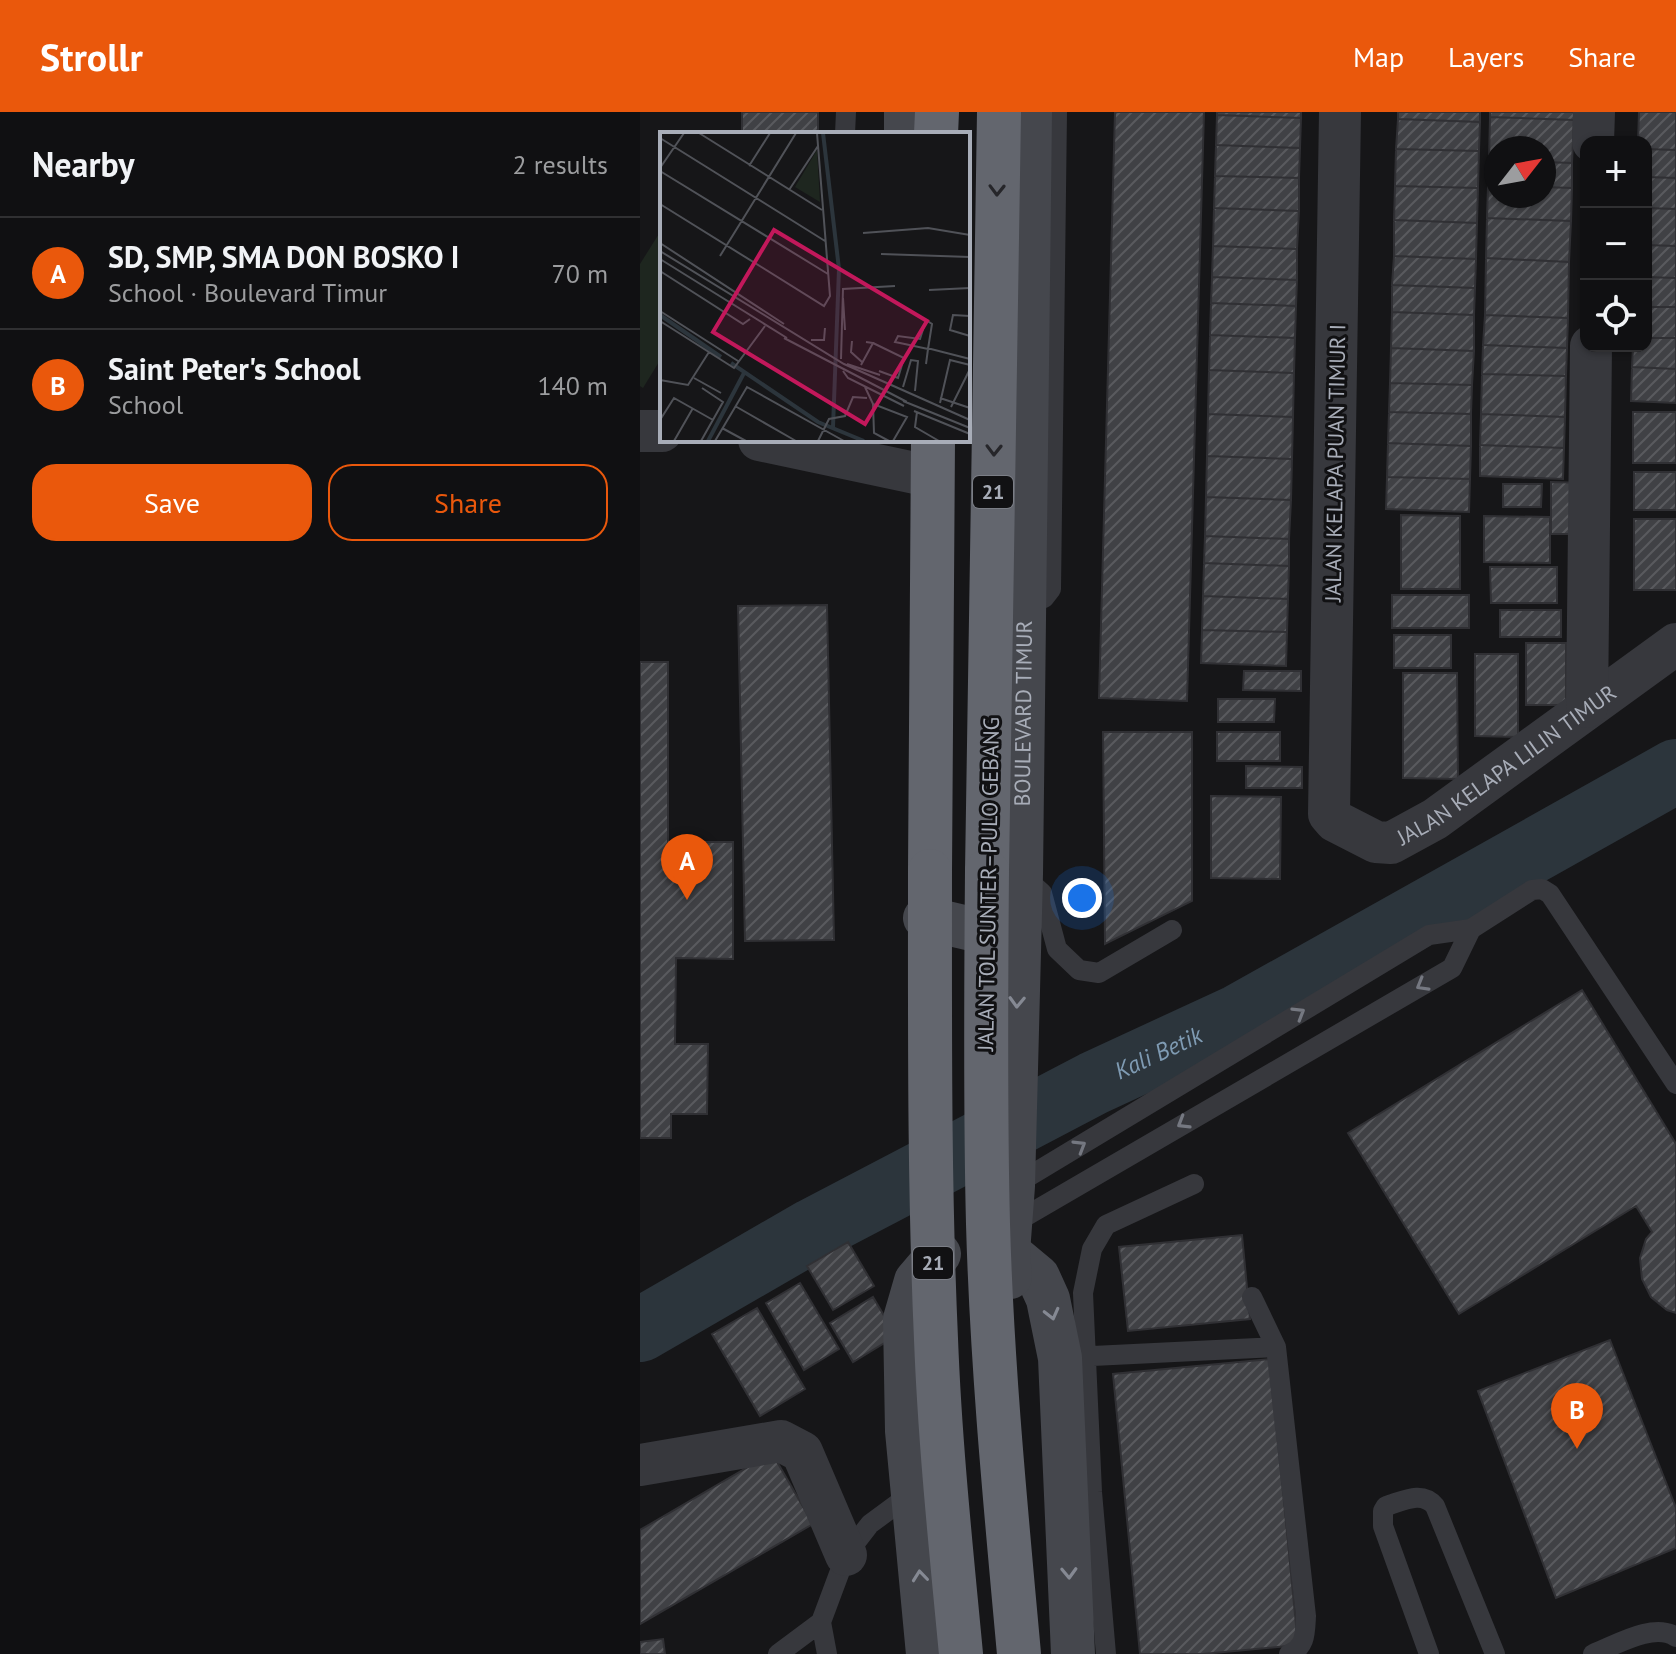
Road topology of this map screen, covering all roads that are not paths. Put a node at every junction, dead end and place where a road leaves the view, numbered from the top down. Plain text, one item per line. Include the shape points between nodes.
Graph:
1 (846, 112) edge
2 (937, 112) edge
3 (999, 112) edge
4 (1030, 112) edge
5 (1057, 112) edge
6 (1340, 112) edge
7 (1594, 112) edge
8 (845, 132) edge
9 (936, 132) edge
10 (1593, 136) edge
11 (1591, 352) edge
12 (788, 442) edge
13 (920, 451) edge
14 (1024, 606) junction
15 (1676, 644) edge
16 (1587, 707) junction
17 (1329, 814) joint
18 (1021, 874) junction
19 (925, 918) junction
20 (1471, 929) junction
21 (1172, 930) dead end
22 (1019, 940) junction
23 (1676, 1084) edge
24 (1194, 1184) dead end
25 (1011, 1208) junction
26 (939, 1254) junction
27 (1252, 1297) dead end
28 (1276, 1347) junction
29 (1072, 1357) junction
30 (640, 1465) edge
31 (912, 1493) junction
32 (846, 1555) junction
33 (821, 1622) junction
34 (1676, 1637) edge
35 (778, 1654) edge
36 (827, 1654) edge
37 (928, 1654) edge
38 (964, 1654) edge
39 (1019, 1654) edge
40 (1036, 1654) edge
41 (1073, 1654) edge
42 (1106, 1654) edge
43 (1289, 1654) edge
44 (1429, 1654) edge
45 (1495, 1654) edge
46 (1593, 1654) edge

1 - 8 lane
2 - 9 highway
3 -> 39 highway, JALAN TOL SUNTER–PULO GEBANG / 21, bridge via 985,1048 998,1414
4 - 14 main road, BOULEVARD TIMUR
5 - 14 lane via 1051,589
6 - 17 street, JALAN KELAPA PUAN TIMUR I
7 - 10 street
11 - 16 street
12 - 13 street
13 - 19 main road
13 - 38 highway, 21, bridge via 938,1387
14 - 18 main road, BOULEVARD TIMUR
15 - 16 street, JALAN KELAPA LILIN TIMUR
16 - 17 street, JALAN KELAPA LILIN TIMUR via 1435,819 1391,843 1376,842
18 - 21 lane via 1042,893 1057,949 1079,970 1099,973
18 - 22 main road, BOULEVARD TIMUR
19 - 22 main road
19 - 26 main road, bridge
20 - 23 lane via 1532,890 1550,894
25 -> 20 lane via 1429,935
20 -> 25 lane via 1452,968
22 -> 25 main road, BOULEVARD TIMUR
24 - 29 lane via 1106,1225 1092,1249
25 -> 29 main road
25 - 40 main road, BOULEVARD TIMUR via 1012,1315
26 - 31 main road via 916,1281 905,1319
26 - 38 main road, bridge
27 - 28 lane
28 - 29 lane
28 - 43 lane via 1306,1616 1304,1639
29 -> 41 main road
29 - 42 lane
30 - 32 street via 781,1441 802,1452
31 - 32 lane via 870,1524
37 -> 31 main road
32 - 33 lane
33 - 35 lane
33 - 36 lane
34 - 46 lane via 1655,1631
44 - 45 lane via 1383,1526 1386,1506 1416,1497 1435,1506

